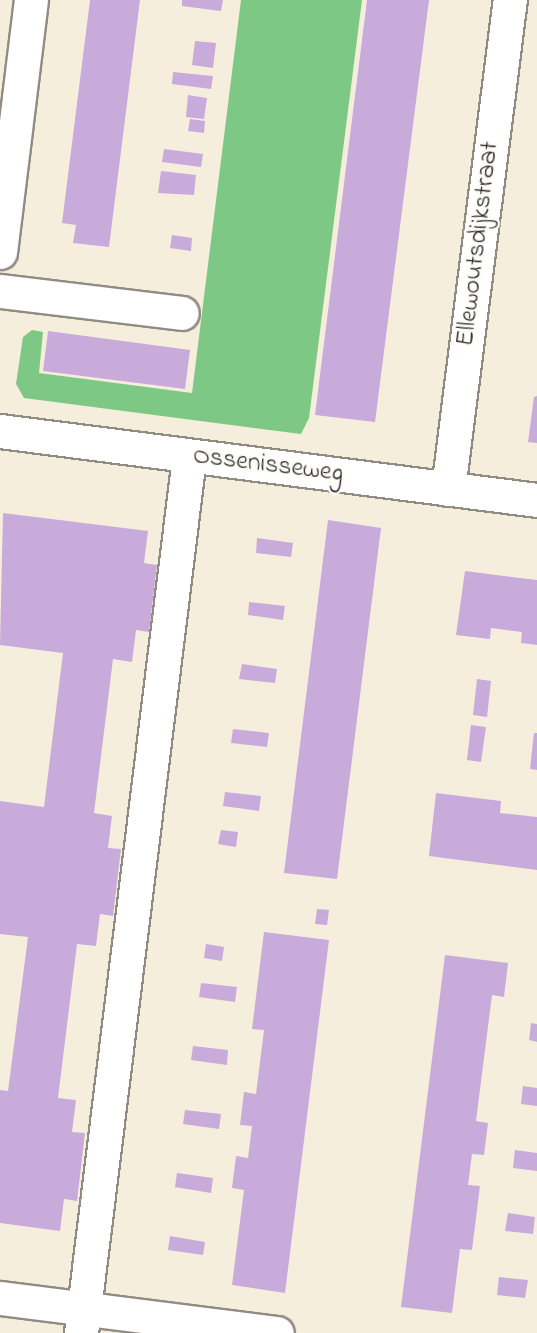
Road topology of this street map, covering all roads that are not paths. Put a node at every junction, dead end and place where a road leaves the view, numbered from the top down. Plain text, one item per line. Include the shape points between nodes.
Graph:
1 (31, 0) edge
2 (510, 0) edge
3 (0, 252) edge
4 (0, 291) edge
5 (182, 313) dead end
6 (0, 431) edge
7 (189, 457) junction
8 (448, 489) junction
9 (537, 500) edge
10 (0, 1298) edge
11 (82, 1321) edge
12 (278, 1333) edge

1 - 3 street
2 - 8 street, Ellewoutsdijkstraat
4 - 5 street
6 - 7 street, Ossenisseweg
7 - 8 street, Ossenisseweg
7 - 11 street
8 - 9 street, Ossenisseweg
10 - 11 street
11 - 12 street

